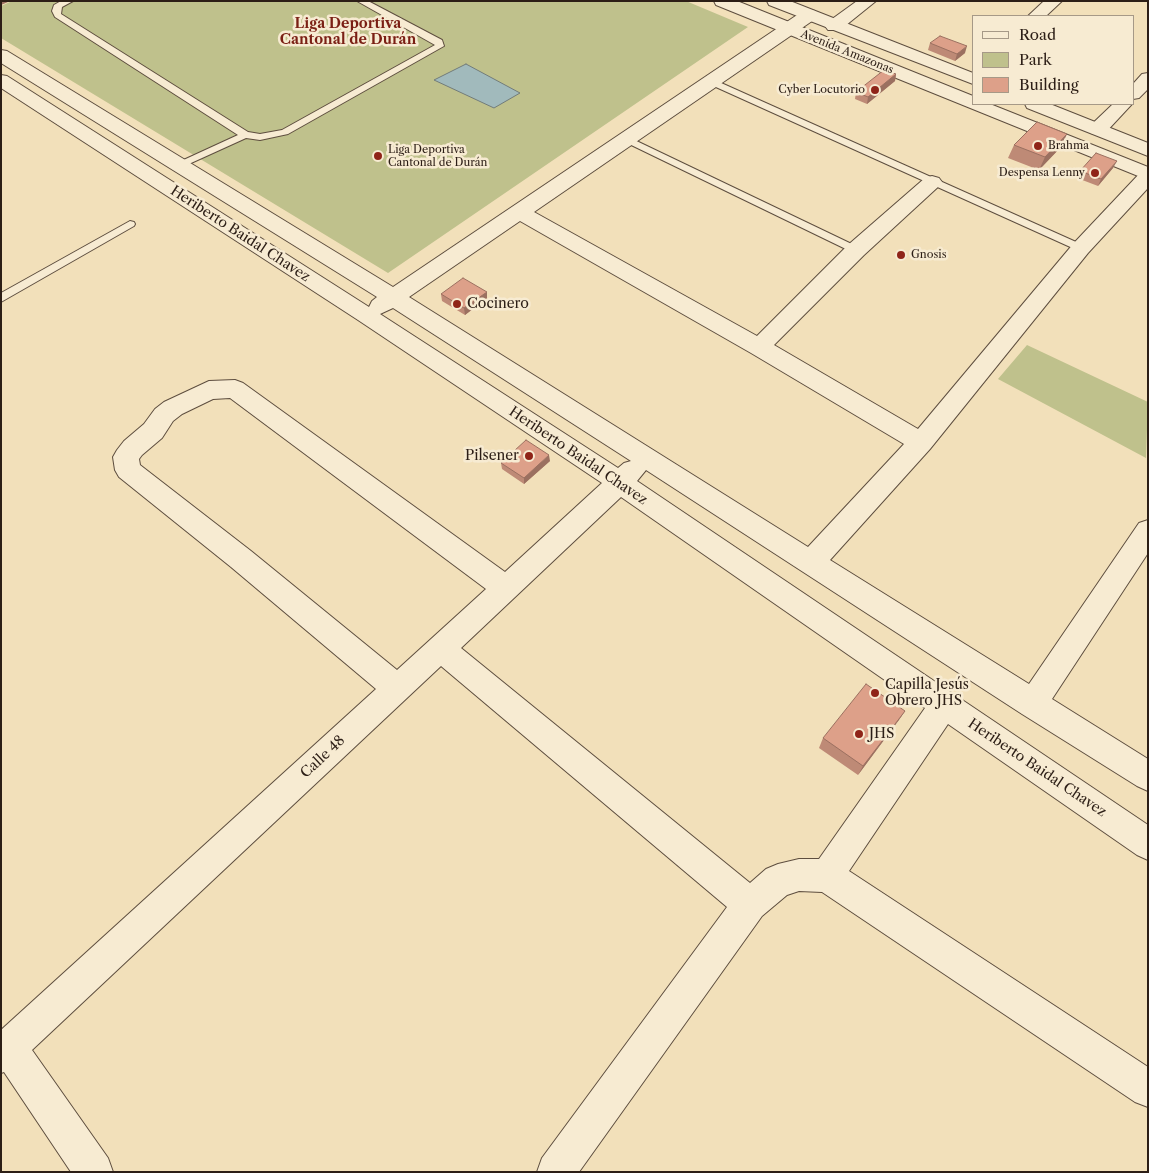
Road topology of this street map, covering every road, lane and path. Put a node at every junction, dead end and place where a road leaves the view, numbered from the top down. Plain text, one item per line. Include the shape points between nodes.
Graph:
1 (69, 1) edge
2 (361, 1) edge
3 (722, 1) edge
4 (775, 1) edge
5 (868, 1) edge
6 (1054, 1) edge
7 (1037, 15) edge
8 (809, 16) junction
9 (834, 26) junction
10 (789, 28) junction
11 (1, 55) edge
12 (971, 76) edge
13 (1148, 78) edge
14 (1, 80) edge
15 (710, 81) junction
16 (1134, 93) edge
17 (972, 102) edge
18 (979, 105) edge
19 (1037, 105) edge
20 (1122, 105) edge
21 (1098, 129) junction
22 (245, 135) junction
23 (626, 139) junction
24 (1148, 150) edge
25 (180, 165) junction
26 (1148, 175) edge
27 (932, 182) junction
28 (519, 212) junction
29 (130, 224) dead end
30 (1081, 248) junction
31 (856, 250) junction
32 (394, 297) junction
33 (1, 298) edge
34 (366, 315) junction
35 (759, 347) junction
36 (921, 442) junction
37 (646, 458) junction
38 (619, 482) junction
39 (1148, 531) edge
40 (811, 562) junction
41 (505, 587) junction
42 (440, 648) junction
43 (397, 688) junction
44 (1032, 704) junction
45 (944, 705) junction
46 (1148, 776) edge
47 (1148, 844) edge
48 (827, 876) junction
49 (750, 904) junction
50 (5, 1052) edge
51 (1148, 1089) edge
52 (94, 1172) edge
53 (556, 1172) edge

1 - 22 lane via 58,6 58,15
2 - 22 lane via 439,42 440,46 285,132 260,137
3 - 10 street, Avenida Amazonas
4 - 8 street, Avenida Amazonas
5 - 9 street
6 - 7 street
8 - 9 street, Avenida Amazonas
8 - 10 street
9 - 12 street, Avenida Amazonas
10 - 15 street
10 - 17 street, Avenida Amazonas
11 - 25 street, Heriberto Baidal Chavez
13 - 16 street
14 - 34 street, Heriberto Baidal Chavez
15 - 23 street
15 - 27 lane
18 - 26 street, Avenida Amazonas
19 - 21 street
20 - 21 street
21 - 24 street
22 - 25 lane
23 - 28 street
23 - 31 lane
25 - 32 street, Heriberto Baidal Chavez
26 - 30 street
27 - 30 lane
27 - 31 street
28 - 32 street
28 - 35 street
29 - 33 lane
30 - 36 street
31 - 35 street
32 - 34 street
32 - 37 street, Heriberto Baidal Chavez
34 - 38 street, Heriberto Baidal Chavez
35 - 36 street
36 - 40 street
37 - 38 street, Calle 48
37 - 40 street, Heriberto Baidal Chavez
38 - 41 street, Calle 48
38 - 45 street, Heriberto Baidal Chavez
39 - 44 street
40 - 44 street, Heriberto Baidal Chavez
41 - 42 street, Calle 48
41 - 43 street via 235,389 209,390 164,415 153,431 126,457 128,470
42 - 43 street, Calle 48
42 - 49 street
43 - 50 street, Calle 48
44 - 46 street, Heriberto Baidal Chavez
45 - 47 street, Heriberto Baidal Chavez
45 - 48 street
48 - 49 street via 799,875 778,881
48 - 51 street
49 - 53 street
50 - 52 street

